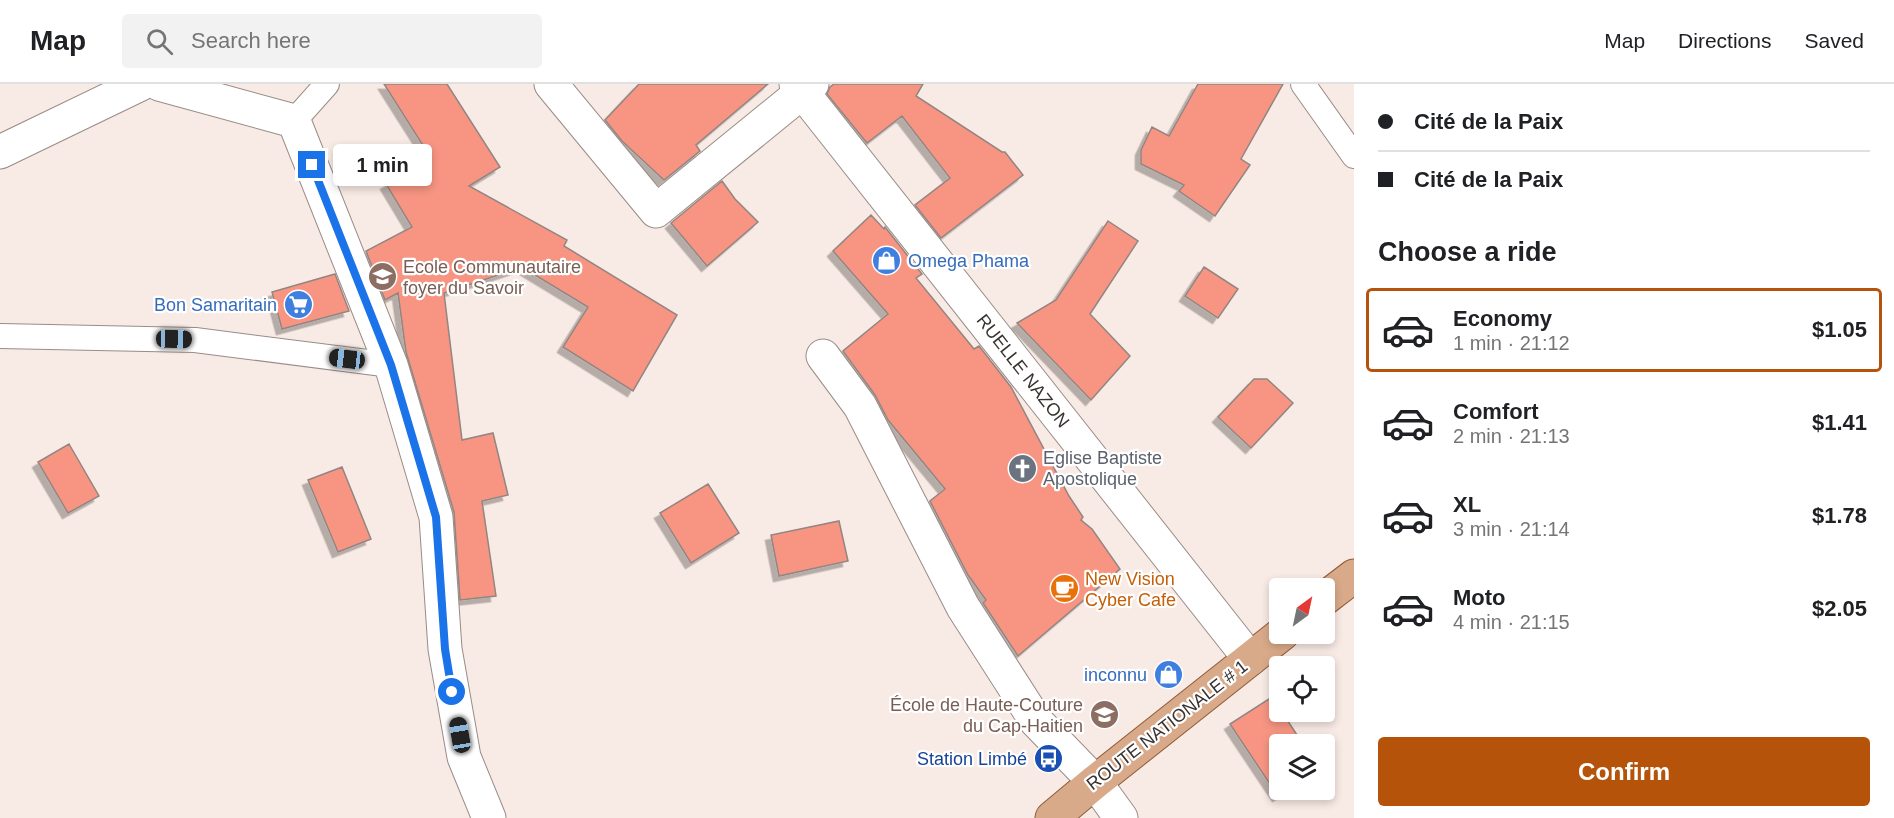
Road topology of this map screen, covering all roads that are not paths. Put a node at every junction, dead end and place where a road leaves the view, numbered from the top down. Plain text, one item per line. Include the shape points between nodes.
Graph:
1 (141, 84) edge
2 (159, 84) edge
3 (327, 84) edge
4 (551, 84) edge
5 (1303, 84) edge
6 (804, 87) edge
7 (294, 121) junction
8 (0, 152) edge
9 (1354, 156) edge
10 (0, 336) edge
11 (823, 356) dead end
12 (391, 365) junction
13 (1354, 576) edge
14 (1335, 591) edge
15 (1269, 644) edge
16 (1250, 659) junction
17 (1095, 782) junction
18 (489, 818) edge
19 (1052, 818) edge
20 (1121, 818) edge

1 - 8 street
2 - 7 street
3 - 7 lane
4 - 6 street via 656,211
5 - 9 lane
6 - 16 street, RUELLE NAZON
7 - 12 street
10 - 12 lane via 195,340
11 - 17 street via 860,406 963,607 1035,721
12 - 18 street via 436,517 447,660 464,757
13 - 14 main road
15 - 16 main road, ROUTE NATIONALE # 1
16 - 17 main road, ROUTE NATIONALE # 1
17 - 19 main road, ROUTE NATIONALE # 1
17 - 20 street

